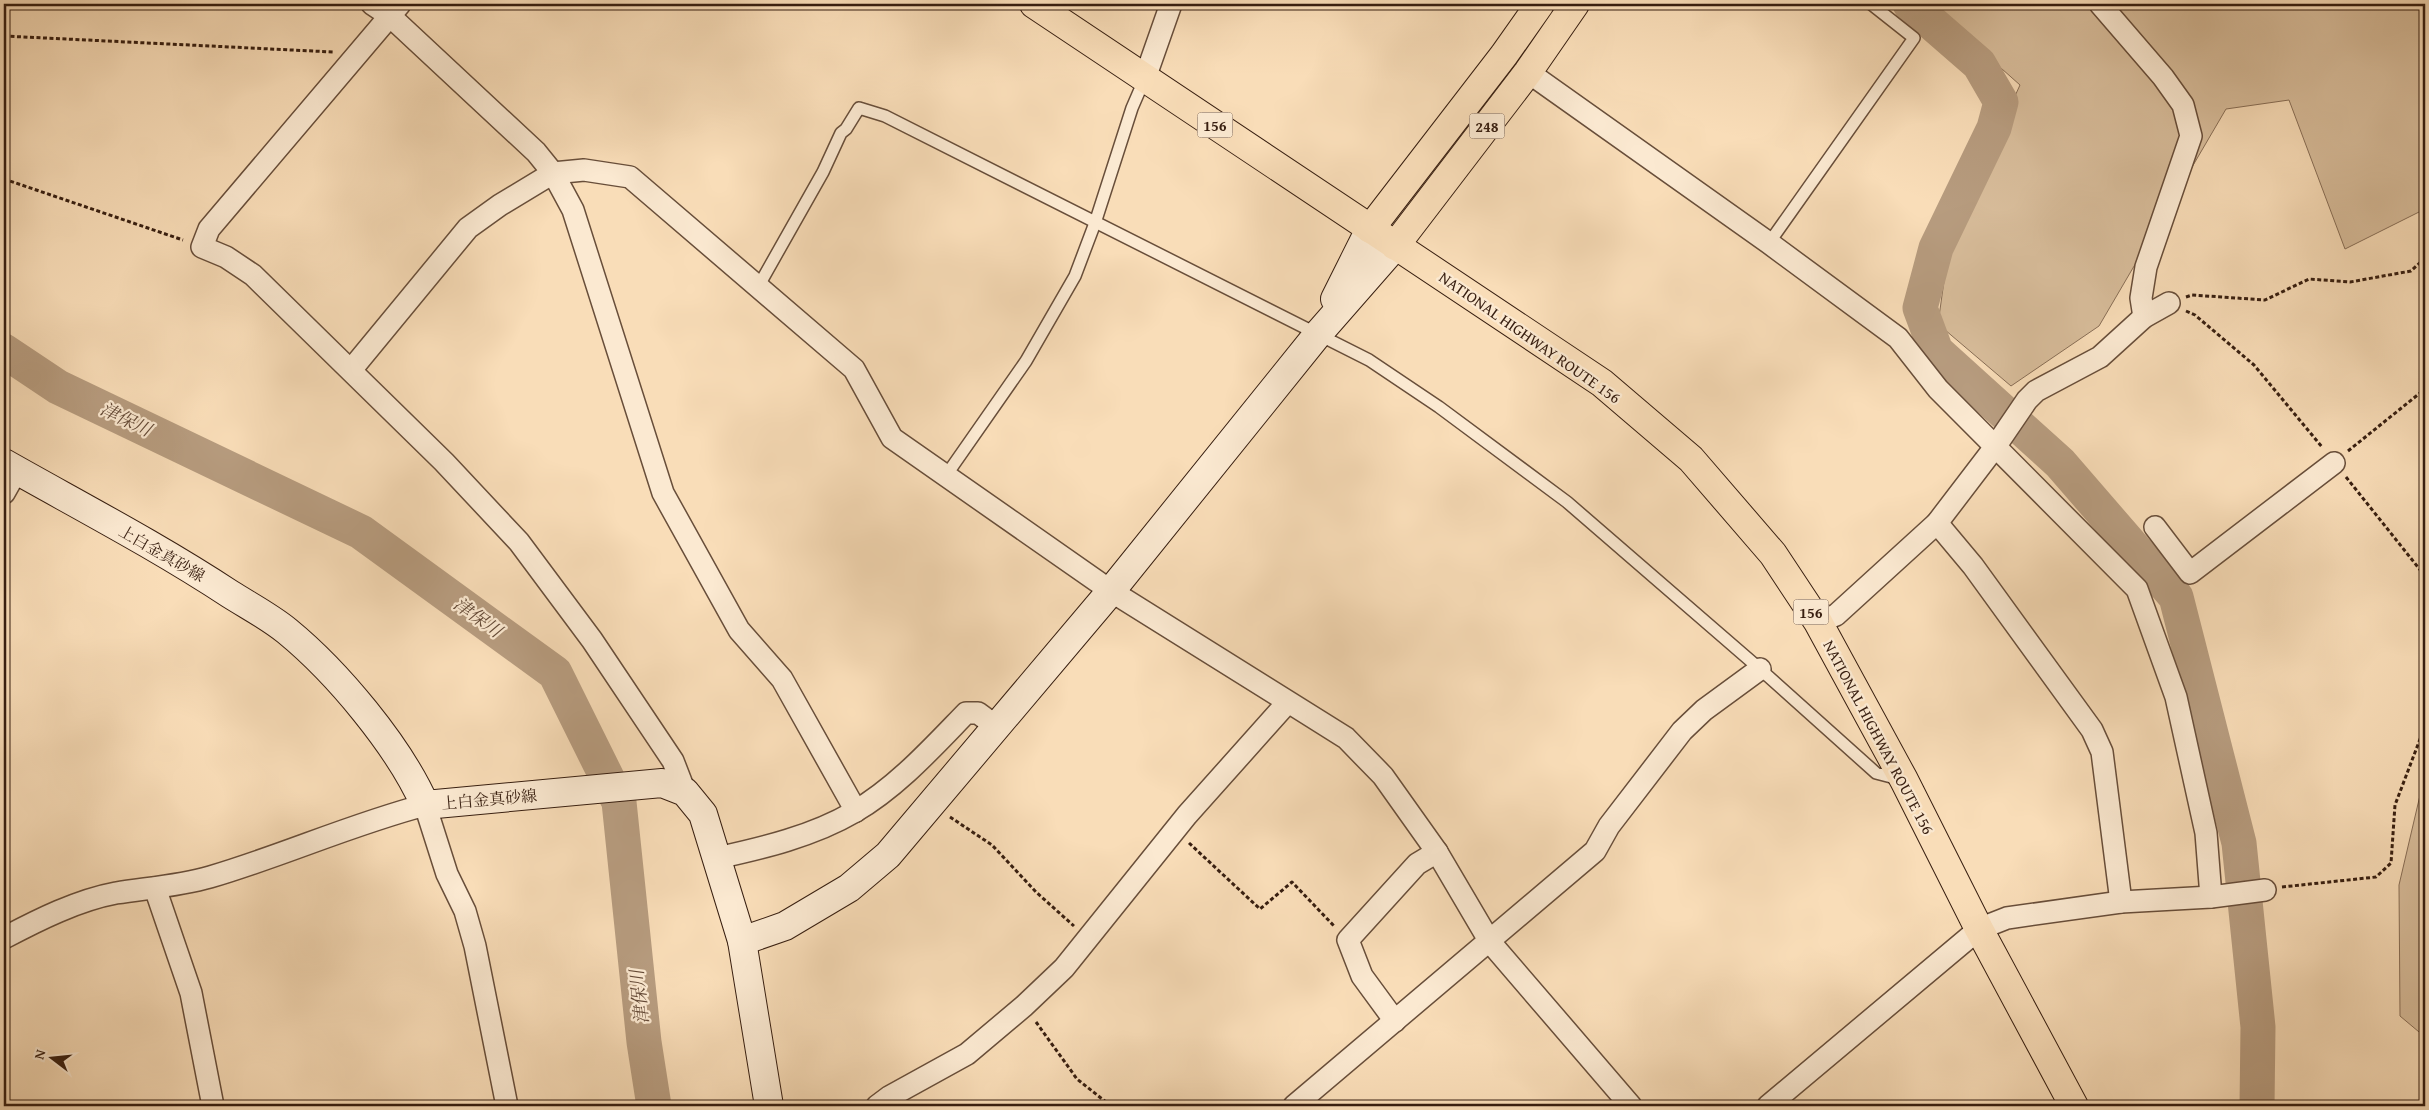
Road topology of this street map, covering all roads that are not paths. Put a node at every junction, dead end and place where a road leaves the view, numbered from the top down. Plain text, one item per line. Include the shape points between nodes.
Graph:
1 (372, 4) edge
2 (1034, 4) edge
3 (1171, 4) edge
4 (1540, 4) edge
5 (1575, 4) edge
6 (1871, 4) edge
7 (2100, 4) edge
8 (395, 10) edge
9 (1528, 72) junction
10 (1145, 78) junction
11 (553, 173) junction
12 (1095, 223) junction
13 (1370, 229) junction
14 (1769, 243) junction
15 (1395, 246) junction
16 (758, 287) junction
17 (2169, 303) road end
18 (2144, 317) junction
19 (1318, 334) junction
20 (351, 370) junction
21 (1998, 443) junction
22 (2334, 463) road end
23 (8, 475) edge
24 (945, 477) junction
25 (1938, 523) junction
26 (2155, 527) dead end
27 (1111, 591) junction
28 (1818, 622) junction
29 (1760, 669) junction
30 (1287, 703) junction
31 (997, 727) junction
32 (1904, 780) junction
33 (673, 787) junction
34 (432, 804) junction
35 (856, 811) junction
36 (1437, 852) junction
37 (717, 858) junction
38 (155, 888) junction
39 (2265, 890) road end
40 (2216, 897) junction
41 (2121, 902) junction
42 (1979, 929) junction
43 (4, 938) edge
44 (742, 941) junction
45 (1490, 942) junction
46 (1395, 1021) junction
47 (214, 1106) edge
48 (507, 1106) edge
49 (769, 1106) edge
50 (877, 1106) edge
51 (1294, 1106) edge
52 (1631, 1106) edge
53 (1768, 1106) edge
54 (2074, 1106) edge

1 - 8 street
2 - 10 highway, NATIONAL HIGHWAY ROUTE 156 / 156
3 - 10 street
4 - 13 highway, 248
5 - 9 highway, 248
6 - 14 lane via 1914,38
7 - 18 street via 2183,105 2191,136 2146,267 2141,298
8 - 11 street
8 - 20 street via 209,230 202,247 226,257 254,275
9 - 14 street
9 - 15 highway, 248
10 - 12 lane via 1132,108
10 - 13 highway, NATIONAL HIGHWAY ROUTE 156 / 156
11 - 16 street via 584,170 630,176
11 - 20 street via 468,228
11 - 35 street via 573,210 663,494 739,630 782,679
12 - 16 lane via 954,149 886,116 859,108 841,133 823,172
12 - 19 lane
12 - 24 lane via 1075,276 1026,361
13 - 15 highway, NATIONAL HIGHWAY ROUTE 156 / 156
13 - 19 main road
14 - 21 street via 1898,338 1938,390
15 - 19 main road
15 - 28 highway, NATIONAL HIGHWAY ROUTE 156 / 156 via 1602,383 1691,459 1773,554
16 - 24 street via 854,369 892,438
17 - 18 street
18 - 21 street via 2100,357 2036,391
19 - 27 main road
19 - 29 lane via 1369,360 1559,496
20 - 33 street via 519,542 592,640 673,761
21 - 25 street
21 - 40 street via 2137,589 2176,697 2206,833
22 - 26 street via 2190,573
23 - 34 main road, 上白金真砂線 via 195,571 286,630 328,669 388,741 418,789
24 - 27 street
25 - 28 street via 1836,615
25 - 41 street via 2092,730 2102,752
27 - 30 street
27 - 31 main road
28 - 32 highway, NATIONAL HIGHWAY ROUTE 156 / 156
29 - 32 lane via 1876,772
29 - 45 street via 1704,710 1682,731 1609,826 1595,851
30 - 36 street via 1346,738 1383,776
30 - 50 street via 1176,831 1064,968 967,1054
31 - 35 street via 978,713 966,713 895,782
31 - 44 main road via 888,855 849,888 785,926
32 - 42 highway, NATIONAL HIGHWAY ROUTE 156 / 156
33 - 34 main road, 上白金真砂線
33 - 37 main road via 703,814
34 - 38 street via 393,814 208,878
34 - 48 street via 447,874 465,911 475,946
35 - 37 street via 799,835
36 - 45 street
36 - 46 street via 1417,864 1348,940 1362,976
37 - 44 main road
38 - 43 street via 114,894 36,921
38 - 47 street via 191,993
39 - 40 street
40 - 41 street
41 - 42 street via 2006,918
42 - 53 street
42 - 54 highway, NATIONAL HIGHWAY ROUTE 156 / 156
44 - 49 main road
45 - 46 street
45 - 52 street
46 - 51 street

